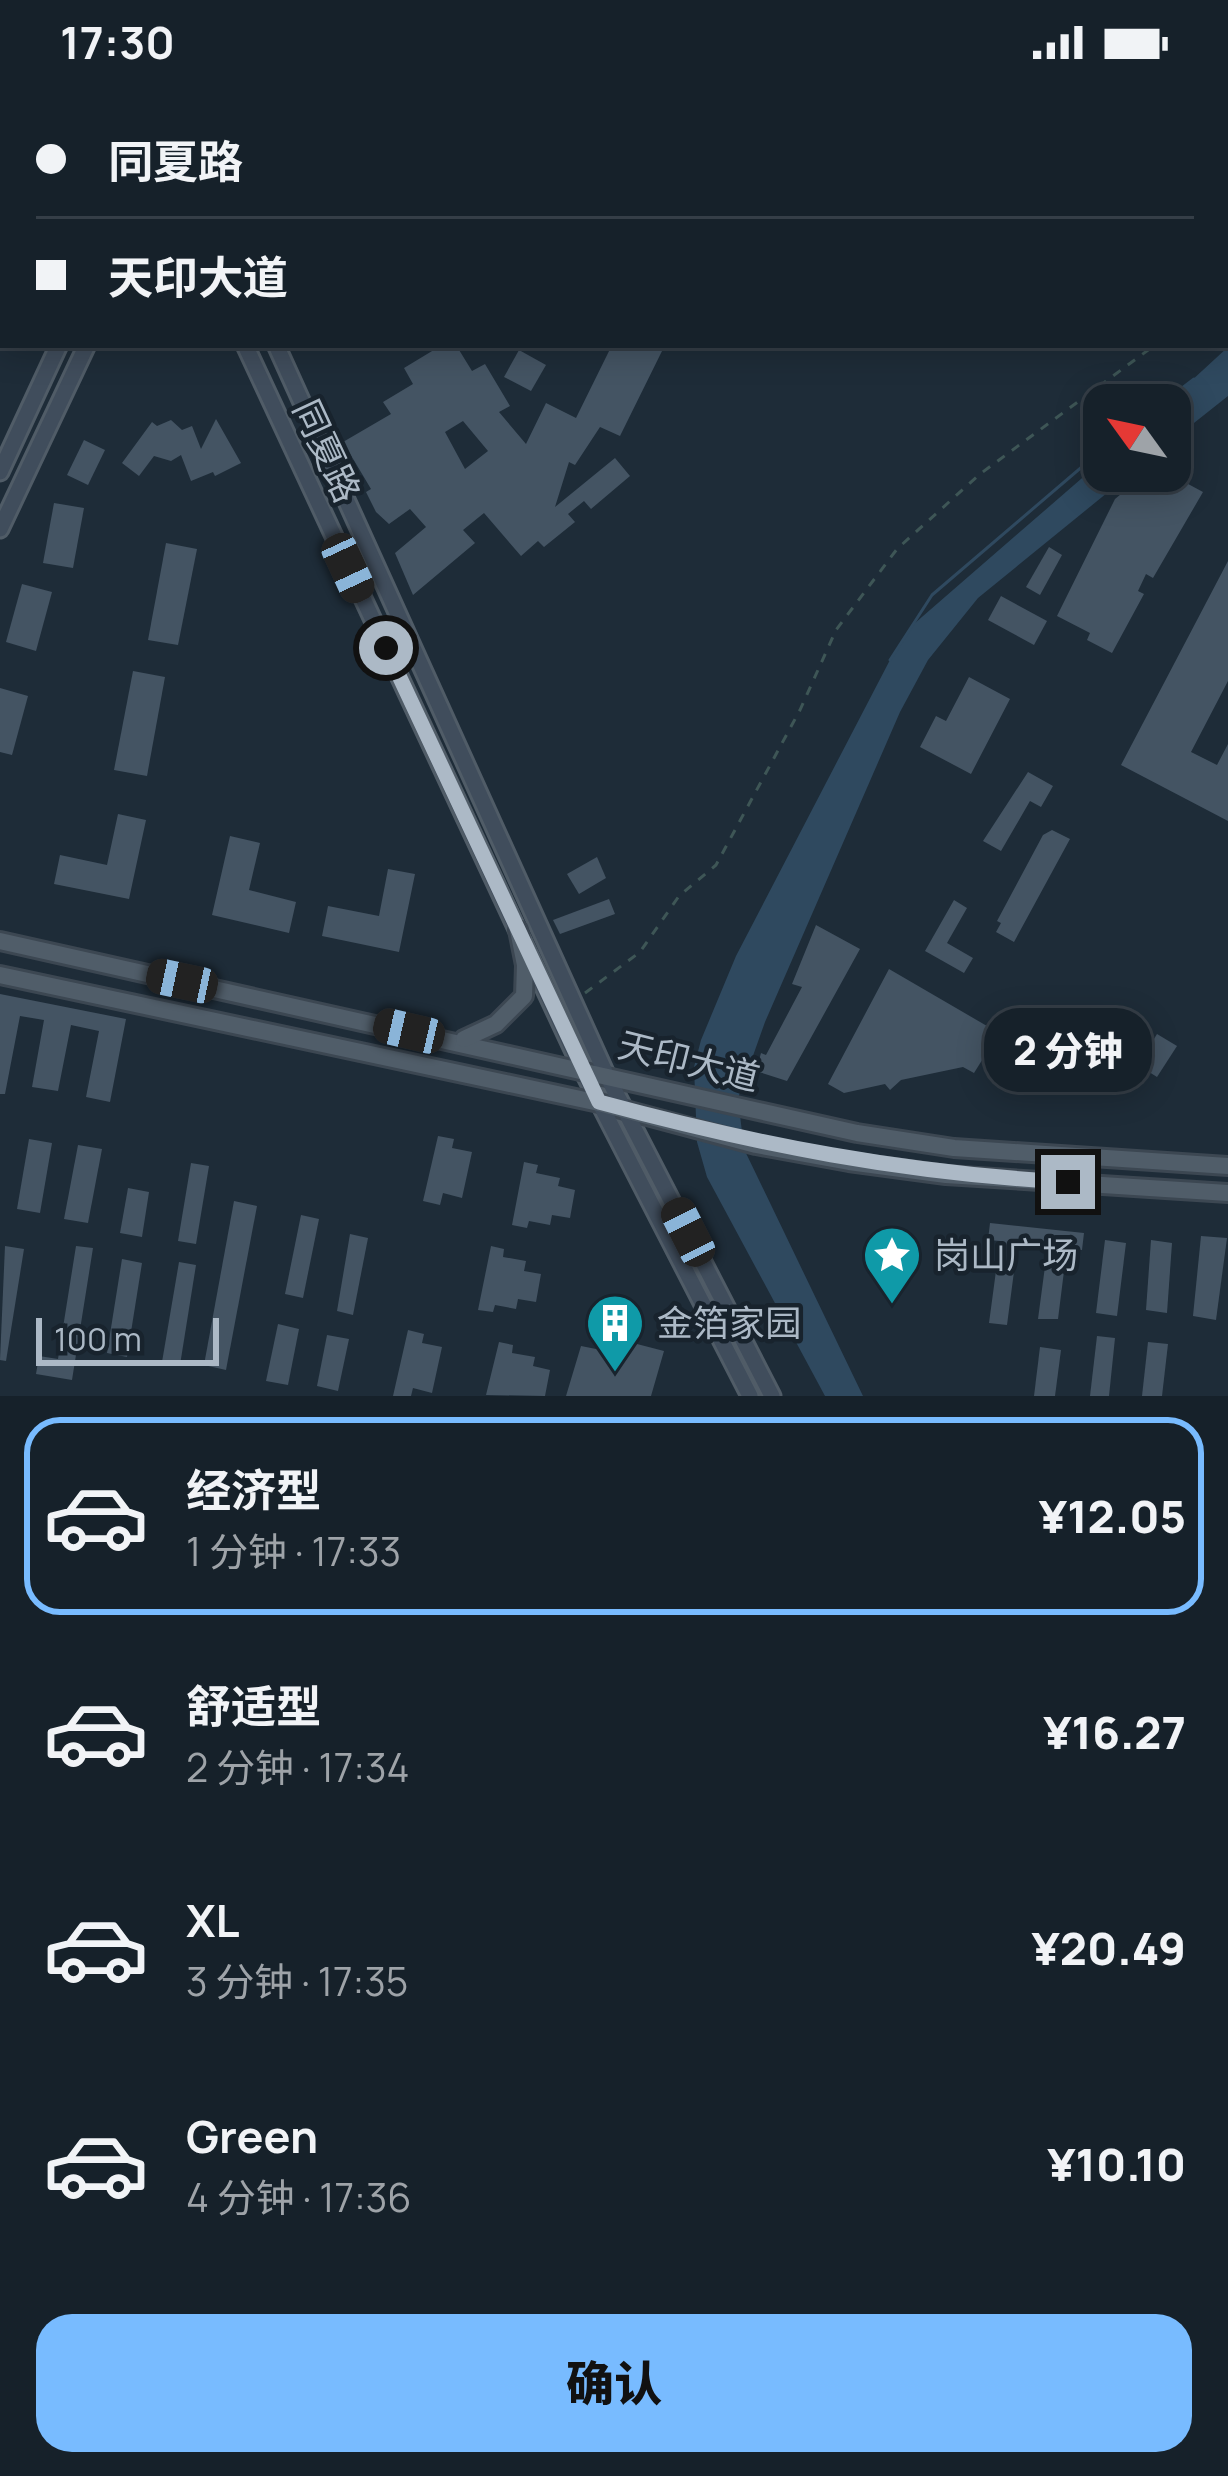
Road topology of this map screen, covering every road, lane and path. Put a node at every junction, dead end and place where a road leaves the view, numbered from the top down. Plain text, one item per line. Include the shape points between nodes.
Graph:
1 (58, 348) edge
2 (86, 348) edge
3 (246, 348) edge
4 (277, 348) edge
5 (1151, 348) edge
6 (0, 472) edge
7 (0, 529) edge
8 (518, 930) junction
9 (0, 941) edge
10 (0, 975) edge
11 (574, 1002) junction
12 (454, 1041) junction
13 (582, 1069) junction
14 (606, 1074) junction
15 (599, 1102) junction
16 (625, 1109) junction
17 (1228, 1166) edge
18 (1228, 1192) edge
19 (750, 1396) edge
20 (772, 1396) edge

1 - 6 main road
2 - 7 main road
3 - 8 main road, 同夏路
4 - 11 main road, 同夏路
5 - 11 path via 980,474 897,550 836,630 716,865 680,896 640,952
8 - 12 main road via 524,995 488,1030
8 - 13 main road, 同夏路
9 - 12 main road, 天印大道
10 - 15 main road, 天印大道
11 - 14 main road, 同夏路
12 - 13 main road, 天印大道
13 - 14 main road, 天印大道
13 - 15 main road, 同夏路
14 - 16 main road, 同夏路
14 - 17 main road, 天印大道 via 758,1113 954,1148
15 - 16 main road, 天印大道
15 - 19 main road, 同夏路
16 - 18 main road, 天印大道 via 756,1144 946,1175
16 - 20 main road, 同夏路

